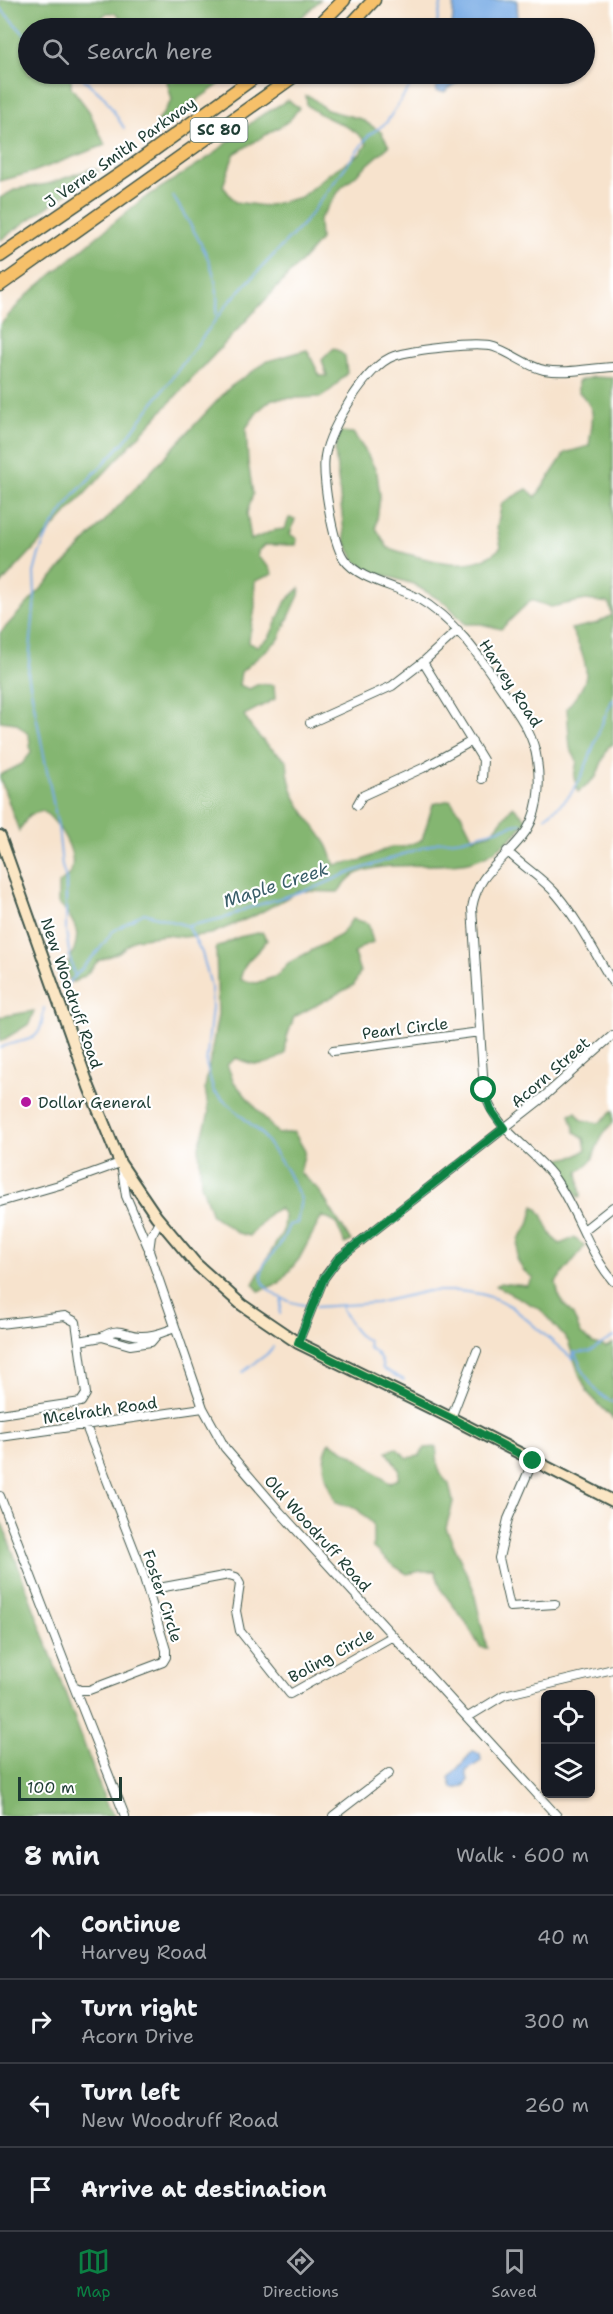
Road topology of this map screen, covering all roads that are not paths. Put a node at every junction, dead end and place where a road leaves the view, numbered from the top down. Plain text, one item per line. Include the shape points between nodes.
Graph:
1 (344, 0) edge
2 (374, 0) edge
3 (326, 18) edge
4 (357, 18) edge
5 (245, 84) edge
6 (283, 84) edge
7 (0, 256) edge
8 (0, 285) edge
9 (613, 367) edge
10 (458, 630) junction
11 (423, 662) junction
12 (310, 723) dead end
13 (472, 741) junction
14 (482, 778) dead end
15 (357, 805) dead end
16 (0, 836) edge
17 (507, 851) junction
18 (613, 983) edge
19 (480, 1032) junction
20 (613, 1035) edge
21 (333, 1051) dead end
22 (504, 1128) junction
23 (121, 1164) junction
24 (0, 1202) edge
25 (613, 1207) edge
26 (159, 1221) junction
27 (584, 1230) junction
28 (148, 1247) junction
29 (613, 1281) edge
30 (0, 1324) edge
31 (174, 1328) junction
32 (79, 1341) junction
33 (298, 1343) junction
34 (477, 1351) dead end
35 (203, 1408) junction
36 (0, 1414) edge
37 (451, 1418) junction
38 (86, 1426) junction
39 (0, 1437) edge
40 (533, 1461) junction
41 (0, 1496) edge
42 (613, 1501) edge
43 (148, 1590) junction
44 (555, 1604) dead end
45 (393, 1636) junction
46 (613, 1669) edge
47 (74, 1687) junction
48 (468, 1717) junction
49 (389, 1773) dead end
50 (125, 1816) edge
51 (333, 1816) edge
52 (557, 1816) edge

1 - 3 main road
2 - 4 main road
5 - 7 main road, J Verne Smith Parkway / SC 80
6 - 8 main road, SC 80
9 - 10 street, Harvey Road via 544,370 480,345 393,356 369,376 335,427 324,459 340,552 351,567 415,596
10 - 11 street
10 - 17 street, Harvey Road via 479,654 534,744 539,776 537,803 526,831
11 - 12 street via 392,686
11 - 13 street
13 - 14 street via 483,760
13 - 15 street via 362,796
16 - 23 main road, New Woodruff Road via 89,1087
17 - 18 street via 564,903
17 - 19 street, Harvey Road via 484,876 472,908
19 - 21 street, Pearl Circle
19 - 22 street, Harvey Road via 487,1100
20 - 22 street, Acorn Street
22 - 27 street, Harvey Road via 551,1174
22 - 33 street, Acorn Street via 338,1259 324,1278
23 - 24 street
23 - 26 main road, New Woodruff Road
23 - 28 street, Old Woodruff Road via 126,1196
25 - 27 street
26 - 28 street
26 - 33 main road, New Woodruff Road via 218,1285
27 - 29 street, Harvey Road
28 - 31 street, Old Woodruff Road
30 - 32 street via 65,1316 76,1322
31 - 32 street via 157,1335 122,1331
31 - 35 street, Old Woodruff Road
32 - 36 street via 86,1394 81,1402
33 - 37 main road, New Woodruff Road
34 - 37 street
35 - 38 street, Mcelrath Road
35 - 45 street, Old Woodruff Road via 238,1465
37 - 40 main road, New Woodruff Road
38 - 39 street, Mcelrath Road
38 - 43 street, Foster Circle
40 - 42 main road, New Woodruff Road
40 - 44 street via 508,1519 499,1558 510,1607
41 - 47 street
43 - 45 street, Boling Circle via 229,1575 236,1577 240,1584 236,1611 240,1631 290,1694
43 - 47 street, Foster Circle via 166,1650 165,1659 161,1664 89,1690
45 - 48 street, Old Woodruff Road
46 - 48 street via 504,1695
47 - 50 street
48 - 52 street, Old Woodruff Road
49 - 51 street

